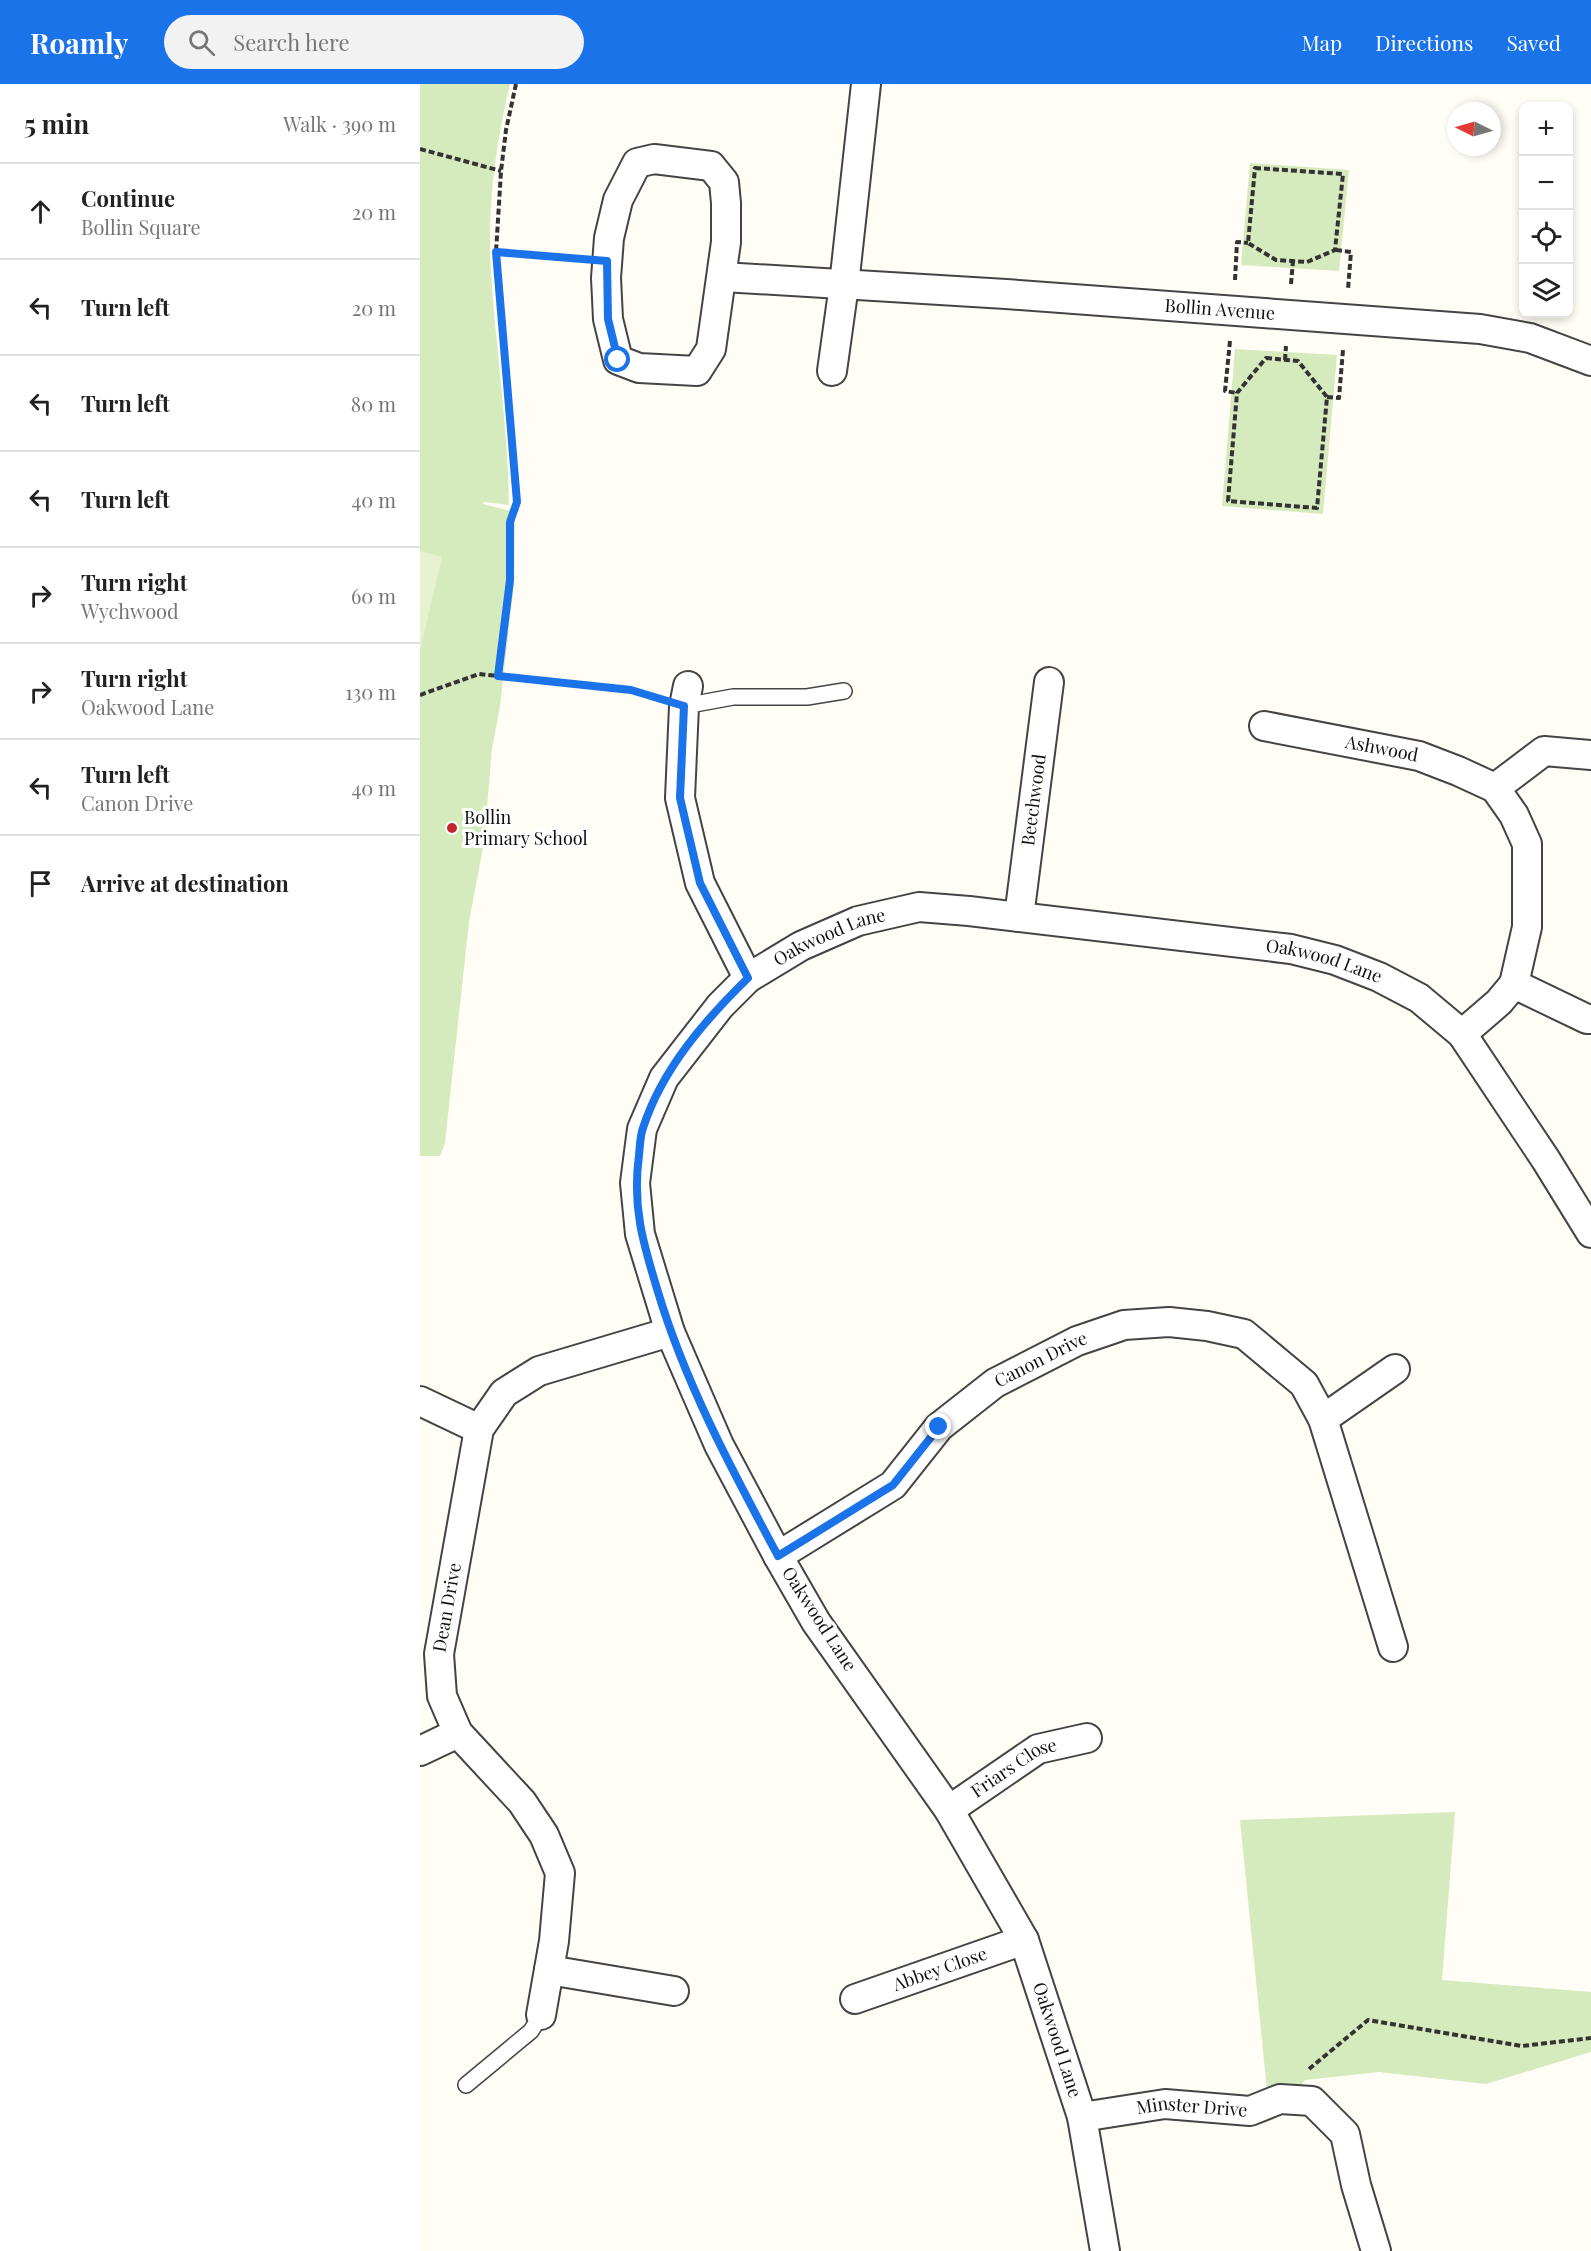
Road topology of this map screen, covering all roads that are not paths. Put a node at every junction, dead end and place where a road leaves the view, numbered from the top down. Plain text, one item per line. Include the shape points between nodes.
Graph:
1 (866, 84) edge
2 (723, 277) junction
3 (844, 285) junction
4 (1591, 361) edge
5 (832, 371) dead end
6 (1049, 682) dead end
7 (844, 691) dead end
8 (686, 696) joint
9 (1264, 726) dead end
10 (1591, 755) edge
11 (1495, 788) junction
12 (1019, 917) junction
13 (748, 978) junction
14 (1514, 984) junction
15 (1591, 1019) edge
16 (1462, 1034) junction
17 (1591, 1233) edge
18 (670, 1332) junction
19 (1395, 1369) dead end
20 (420, 1401) edge
21 (1323, 1419) junction
22 (479, 1430) junction
23 (778, 1556) junction
24 (1393, 1647) dead end
25 (458, 1733) junction
26 (1087, 1738) dead end
27 (420, 1751) edge
28 (948, 1810) junction
29 (1024, 1940) junction
30 (549, 1970) junction
31 (674, 1991) dead end
32 (855, 2000) dead end
33 (541, 2015) joint
34 (466, 2085) dead end
35 (1082, 2117) junction
36 (1105, 2251) edge
37 (1376, 2251) edge

1 - 3 street
2 - 2 street via 724,182 711,166 654,159 637,163 618,200 609,237 608,319 618,360 639,368 697,371 711,349
2 - 3 street, Bollin Avenue
3 - 4 street, Bollin Avenue via 1480,329 1530,338
3 - 5 street
6 - 12 street, Beechwood
7 - 8 lane via 807,698
8 - 13 street via 680,798 700,883
9 - 11 street, Ashwood via 1419,756
10 - 11 street via 1544,751
11 - 14 street via 1514,815 1527,844 1527,927
12 - 13 street, Oakwood Lane via 919,907 849,925 801,946
12 - 16 street, Oakwood Lane via 1291,949 1335,960 1419,998
13 - 18 street, Oakwood Lane via 720,1006 664,1078 642,1129 635,1183 640,1234
14 - 15 street
14 - 16 street
16 - 17 street, Oakwood Lane
18 - 22 street, Dean Drive via 539,1371 504,1393
18 - 23 street, Oakwood Lane via 719,1445
19 - 21 street
20 - 22 street
21 - 23 street, Canon Drive via 1304,1384 1244,1334 1169,1322 1124,1325 1077,1341 995,1383 939,1427 893,1485
21 - 24 street, Canon Drive
22 - 25 street, Dean Drive via 439,1654 442,1696
23 - 28 street, Oakwood Lane via 816,1622
25 - 27 street
25 - 30 street, Dean Drive via 522,1802 544,1835 560,1873
26 - 28 street, Friars Close via 1038,1749
28 - 29 street, Oakwood Lane
29 - 32 street, Abbey Close
29 - 35 street, Oakwood Lane
30 - 31 street
30 - 33 street, Dean Drive
33 - 34 lane via 531,2031
35 - 36 street, Oakwood Lane
35 - 37 street, Minster Drive via 1166,2104 1250,2111 1280,2100 1312,2101 1345,2134

